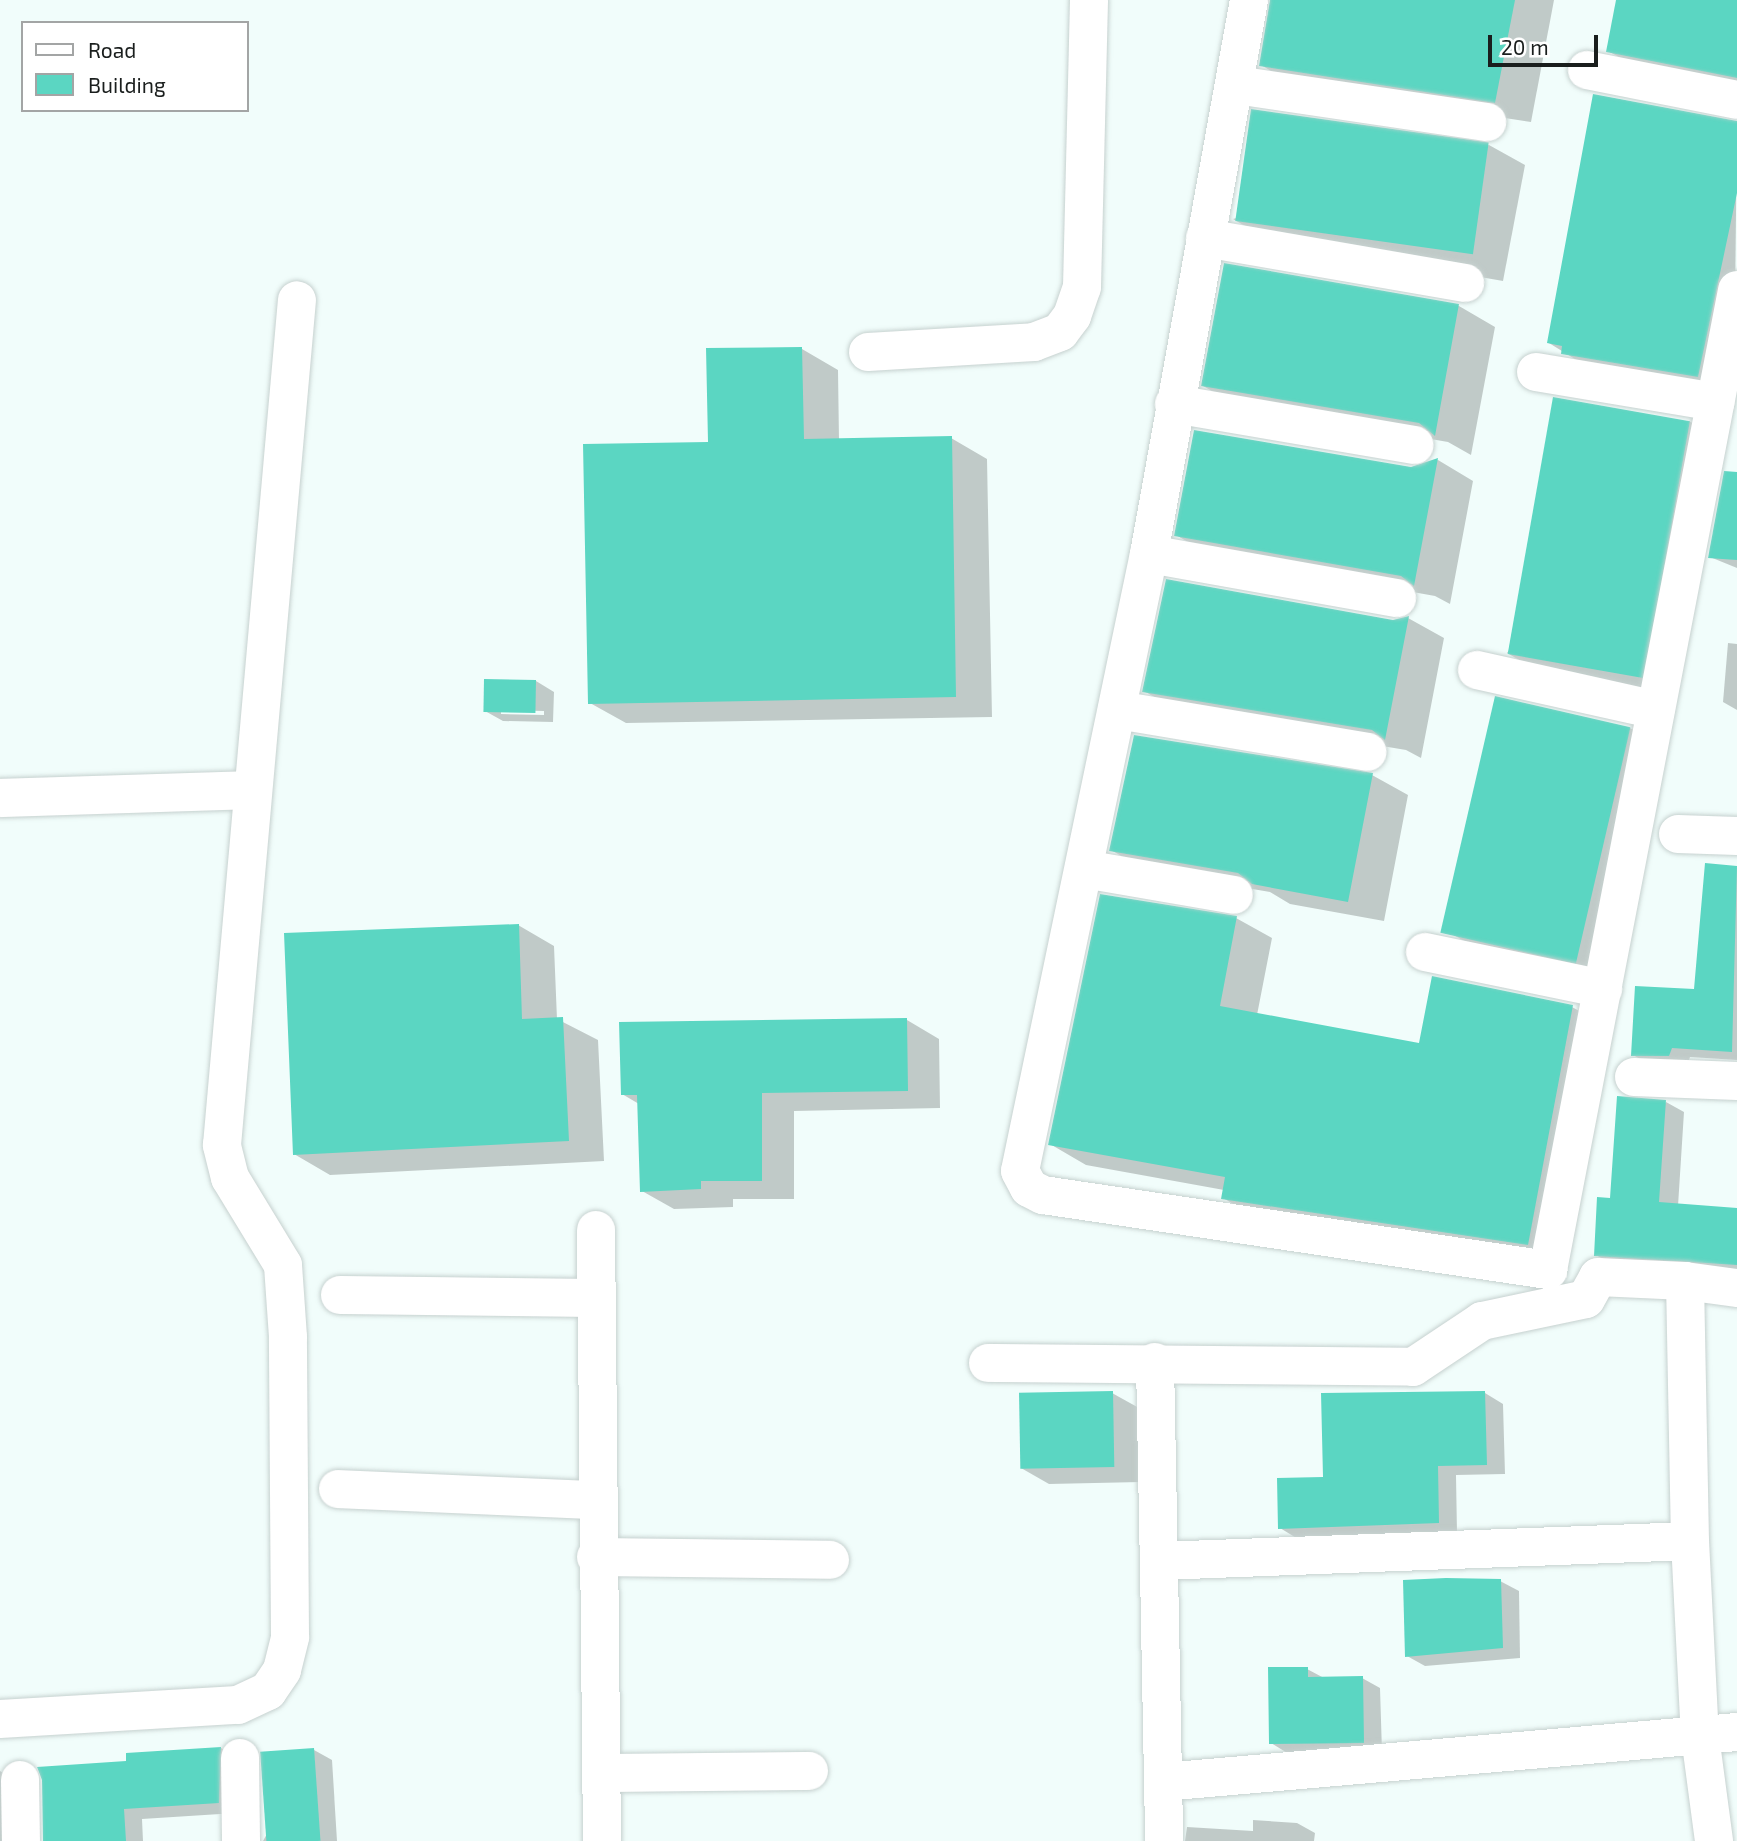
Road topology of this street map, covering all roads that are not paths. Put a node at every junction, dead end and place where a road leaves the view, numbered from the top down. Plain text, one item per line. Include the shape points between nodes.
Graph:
1 (1089, 0) edge
2 (1249, 0) edge
3 (1587, 70) dead end
4 (1236, 85) junction
5 (1737, 100) edge
6 (1487, 122) dead end
7 (1205, 238) junction
8 (1465, 283) dead end
9 (1737, 290) edge
10 (297, 300) dead end
11 (868, 352) dead end
12 (1536, 372) dead end
13 (1716, 402) junction
14 (1174, 404) junction
15 (1415, 445) dead end
16 (1149, 554) junction
17 (1396, 598) dead end
18 (1477, 670) dead end
19 (1117, 710) junction
20 (1656, 710) junction
21 (1368, 752) dead end
22 (251, 790) junction
23 (0, 798) edge
24 (1678, 834) dead end
25 (1737, 836) edge
26 (1084, 869) junction
27 (1234, 895) dead end
28 (1425, 952) dead end
29 (1603, 989) junction
30 (1634, 1077) dead end
31 (1737, 1081) edge
32 (596, 1230) dead end
33 (1685, 1282) junction
34 (1737, 1288) edge
35 (340, 1295) dead end
36 (596, 1298) junction
37 (1155, 1362) junction
38 (988, 1363) dead end
39 (338, 1489) dead end
40 (595, 1500) junction
41 (1690, 1541) junction
42 (596, 1558) junction
43 (830, 1560) dead end
44 (1160, 1560) junction
45 (0, 1719) edge
46 (1719, 1734) edge
47 (240, 1758) dead end
48 (809, 1771) dead end
49 (603, 1773) junction
50 (20, 1780) dead end
51 (1163, 1782) junction
52 (21, 1841) edge
53 (241, 1841) edge
54 (602, 1841) edge
55 (1164, 1841) edge
56 (1714, 1841) edge

1 - 11 street via 1082,287 1072,316 1059,332 1034,342
2 - 4 street
3 - 5 street
4 - 6 street
4 - 7 street
7 - 8 street
7 - 14 street
9 - 13 street
10 - 22 street
12 - 13 street
13 - 20 street
14 - 15 street
14 - 16 street
16 - 17 street
16 - 19 street
18 - 20 street
19 - 21 street
19 - 26 street
20 - 29 street
22 - 23 street
22 - 45 street via 222,1145 230,1178 283,1265 288,1337 290,1637 282,1670 268,1691 238,1705
24 - 25 street
26 - 27 street
26 - 29 street via 1020,1171 1024,1184 1043,1195 1548,1270
28 - 29 street
30 - 31 street
32 - 36 street
33 - 34 street
33 - 37 street via 1598,1277 1586,1299 1482,1321 1413,1367
33 - 41 street
35 - 36 street
36 - 40 street
37 - 38 street
37 - 44 street
39 - 40 street
40 - 42 street
41 - 44 street
41 - 46 street
42 - 43 street
42 - 49 street
44 - 51 street
46 - 51 street
46 - 56 street
47 - 53 street
48 - 49 street
49 - 54 street
50 - 52 street
51 - 55 street

